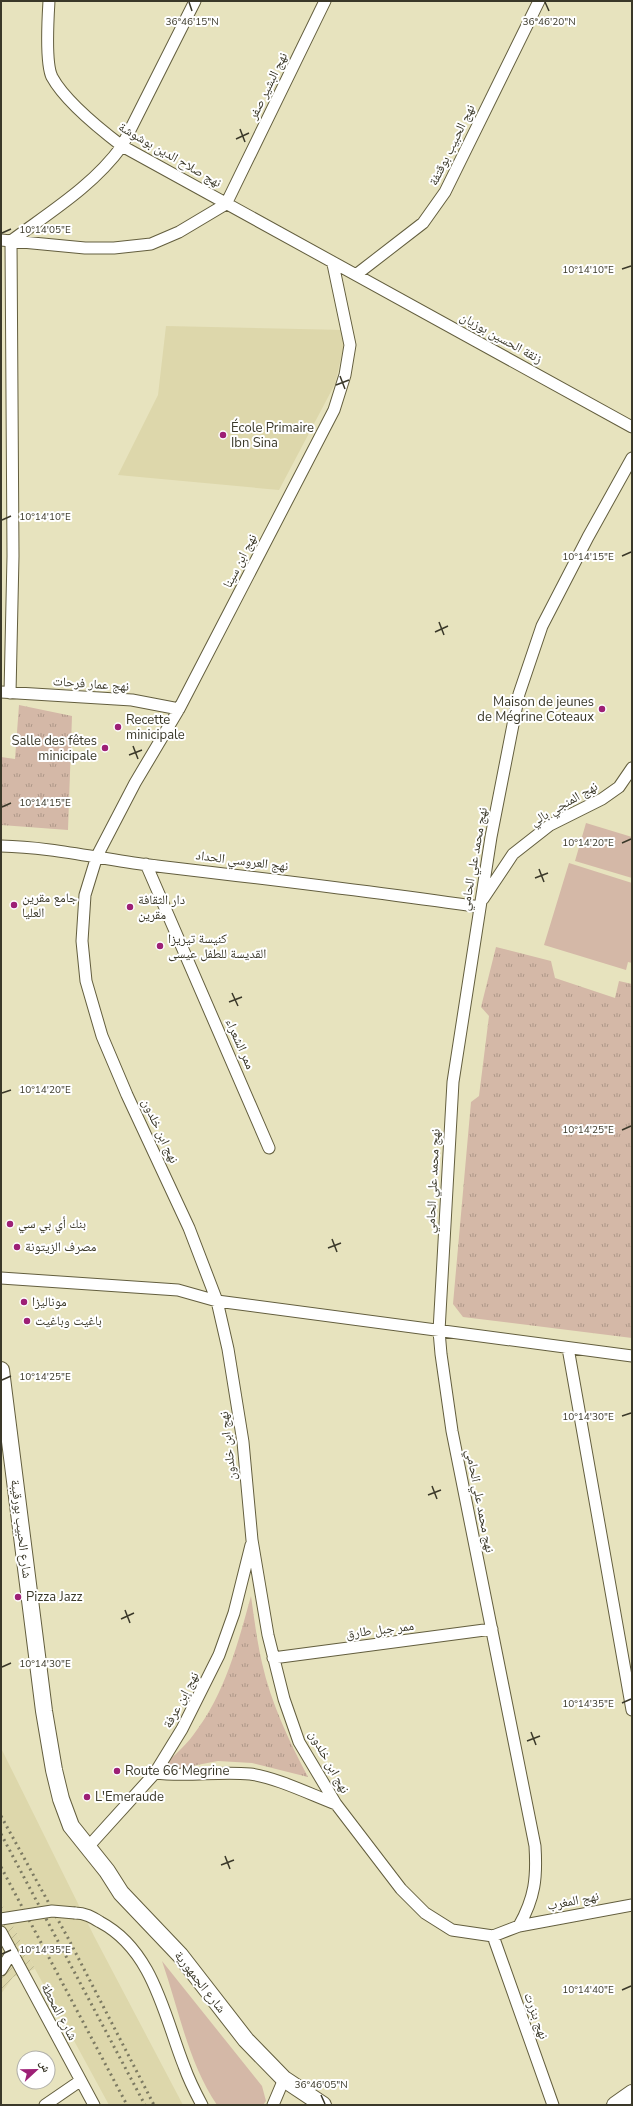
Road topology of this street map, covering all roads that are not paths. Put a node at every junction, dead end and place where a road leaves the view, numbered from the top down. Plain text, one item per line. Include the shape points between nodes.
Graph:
1 (49, 1) edge
2 (195, 1) edge
3 (325, 1) edge
4 (539, 1) edge
5 (122, 146) junction
6 (226, 204) junction
7 (6, 241) edge
8 (333, 264) junction
9 (357, 274) junction
10 (632, 427) edge
11 (632, 458) edge
12 (6, 692) edge
13 (179, 709) junction
14 (632, 768) edge
15 (1, 846) edge
16 (98, 856) junction
17 (146, 864) junction
18 (480, 904) junction
19 (269, 1148) dead end
20 (1, 1278) edge
21 (217, 1301) junction
22 (439, 1331) junction
23 (568, 1348) junction
24 (632, 1356) edge
25 (1, 1370) edge
26 (252, 1540) junction
27 (492, 1629) junction
28 (273, 1658) junction
29 (632, 1710) edge
30 (155, 1773) junction
31 (336, 1804) junction
32 (88, 1847) junction
33 (632, 1905) edge
34 (1, 1919) edge
35 (519, 1926) junction
36 (1, 1932) edge
37 (493, 1936) junction
38 (12, 1952) junction
39 (1, 1970) edge
40 (284, 2079) junction
41 (80, 2081) junction
42 (194, 2089) junction
43 (632, 2093) edge
44 (315, 2103) edge
45 (45, 2105) edge
46 (94, 2105) edge
47 (202, 2105) edge
48 (206, 2105) edge
49 (273, 2105) edge
50 (553, 2105) edge
51 (615, 2105) edge

1 - 5 street, نهج صلاح الدين بوشوشة via 47,45 52,77 96,126
2 - 5 street
3 - 6 street, نهج البشير صفر
4 - 9 street, نهج الحبيب بوقتفة via 445,192 434,209 423,223
5 - 6 street, نهج صلاح الدين بوشوشة
5 - 7 street via 99,174
6 - 7 street via 179,232 151,244 85,248
6 - 8 street, نهج صلاح الدين بوشوشة
7 - 12 street via 13,556
8 - 9 street, نهج صلاح الدين بوشوشة
8 - 13 street, نهج ابن سينا via 350,345 345,375 334,410
9 - 10 street, زنقة الحسين بوزيان
11 - 18 street, نهج محمد علي الحامي via 542,626 519,694
12 - 13 street, نهج عمار فرحات via 132,700
13 - 16 street, نهج ابن سينا via 135,783
14 - 18 street, نهج المنجي بالي via 619,787 608,795 550,825 513,854
15 - 16 street, نهج العروسي الحداد
16 - 17 street, نهج العروسي الحداد
16 - 21 street, نهج ابن خلدون via 85,895 82,941 86,981 102,1036 190,1228
17 - 18 street, نهج العروسي الحداد
17 - 19 street, ممر الشعراء
18 - 22 street, نهج محمد علي الحامي via 453,1082
20 - 21 street via 178,1290
21 - 22 street
21 - 26 street, نهج ابن خلدون via 228,1349 243,1442
22 - 23 street
22 - 27 street, نهج محمد علي الحامي via 452,1431
23 - 24 street
23 - 29 street
25 - 32 street, شارع الحبيب بورقيبة via 44,1711 54,1770 60,1798 71,1826
26 - 28 street, نهج ابن خلدون
26 - 30 street, نهج إبن عرفة via 234,1613 219,1655 182,1729
27 - 28 street, ممر جبل طارق
27 - 35 street, نهج محمد علي الحامي via 535,1846 534,1893
28 - 31 street, نهج ابن خلدون via 299,1742
30 - 31 street via 173,1776 220,1772 252,1774
30 - 32 street, نهج إبن عرفة
31 - 37 street, نهج ابن خلدون via 401,1889 425,1913 452,1930
32 - 40 street, شارع الجمهورية via 121,1893 180,1955 246,2040
33 - 35 street, نهج المغرب
34 - 42 street, bridge via 52,1911 84,1913 115,1930 135,1949 151,1976
35 - 37 street, نهج ابن خلدون
36 - 38 street, شارع المحطة
37 - 50 street, نهج بنزرت
38 - 39 street
38 - 41 street, شارع المحطة
40 - 44 street, شارع الجمهورية
40 - 49 street
41 - 45 street
41 - 46 street, شارع المحطة
42 - 47 street
42 - 48 street
43 - 51 street

